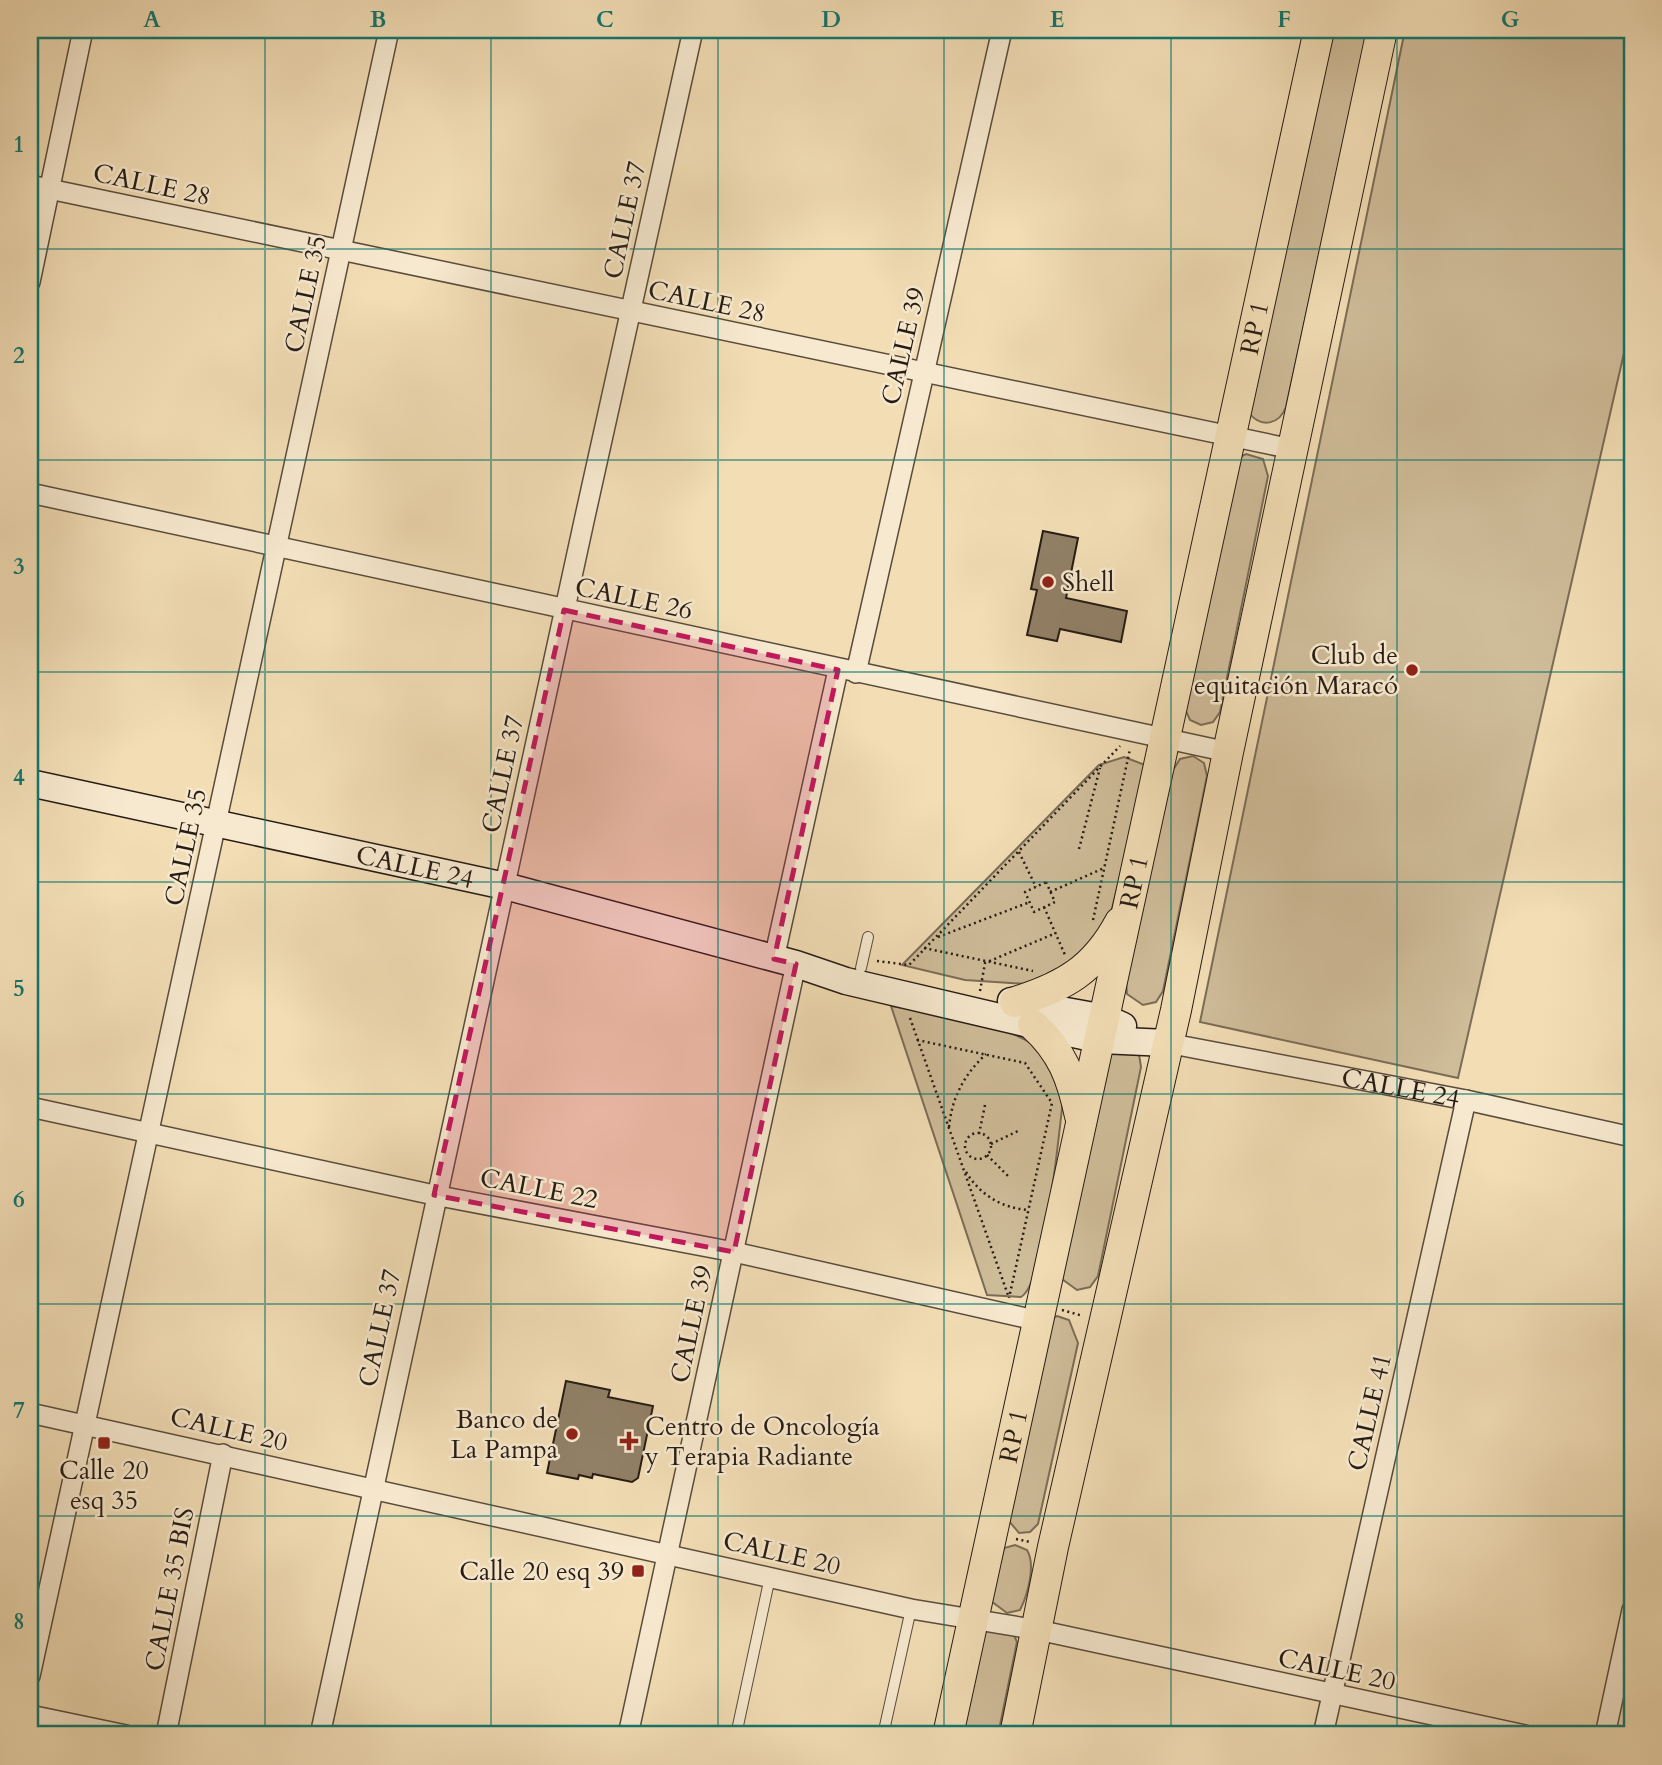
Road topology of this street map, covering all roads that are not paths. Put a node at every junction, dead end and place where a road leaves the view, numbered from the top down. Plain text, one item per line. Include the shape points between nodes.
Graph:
1 (83, 30) edge
2 (389, 30) edge
3 (693, 30) edge
4 (1002, 30) edge
5 (1319, 30) edge
6 (1382, 30) edge
7 (30, 185) edge
8 (51, 190) junction
9 (342, 249) junction
10 (30, 282) edge
11 (631, 312) junction
12 (924, 373) junction
13 (1232, 436) junction
14 (1292, 449) junction
15 (30, 493) edge
16 (278, 549) junction
17 (564, 610) junction
18 (847, 672) junction
19 (1167, 739) junction
20 (1228, 752) junction
21 (30, 783) edge
22 (217, 824) junction
23 (505, 886) junction
24 (1130, 903) junction
25 (868, 937) dead end
26 (785, 961) junction
27 (862, 964) junction
28 (1015, 1002) junction
29 (1033, 1025) junction
30 (1103, 1029) junction
31 (1167, 1043) junction
32 (1466, 1100) junction
33 (30, 1107) edge
34 (1082, 1124) junction
35 (148, 1134) junction
36 (1632, 1137) edge
37 (434, 1195) junction
38 (734, 1252) junction
39 (1040, 1313) junction
40 (30, 1413) edge
41 (85, 1425) junction
42 (223, 1454) junction
43 (372, 1489) junction
44 (668, 1553) junction
45 (770, 1577) junction
46 (911, 1609) junction
47 (1632, 1610) edge
48 (974, 1618) junction
49 (1038, 1630) junction
50 (30, 1676) edge
51 (1332, 1696) junction
52 (30, 1715) edge
53 (125, 1735) edge
54 (166, 1735) edge
55 (320, 1735) edge
56 (628, 1735) edge
57 (736, 1735) edge
58 (883, 1735) edge
59 (948, 1735) edge
60 (1015, 1735) edge
61 (1323, 1735) edge
62 (1525, 1735) edge
63 (1605, 1735) edge

1 - 8 street
2 - 9 street, CALLE 35
3 - 11 street, CALLE 37
4 - 12 street, CALLE 39
5 - 13 main road, RP 1
6 - 14 main road
7 - 8 street, CALLE 28
8 - 9 street, CALLE 28
8 - 10 street
9 - 11 street, CALLE 28
9 - 16 street, CALLE 35
11 - 12 street, CALLE 28
11 - 17 street, CALLE 37
12 - 13 street, CALLE 28
12 - 18 street, CALLE 39
13 - 14 street, CALLE 28
13 - 19 main road, RP 1
14 - 20 main road
15 - 16 street, CALLE 26
16 - 17 street, CALLE 26
16 - 22 street, CALLE 35
17 - 18 street, CALLE 26
17 - 23 street, CALLE 37
18 - 19 street, CALLE 26
18 - 26 street, CALLE 39
19 - 20 street, CALLE 26
19 - 24 main road, RP 1
20 - 31 main road
21 - 22 street, CALLE 24
22 - 23 street, CALLE 24
22 - 35 street, CALLE 35
23 - 26 street, CALLE 24
23 - 37 street, CALLE 37
24 - 28 main road via 1093,960 1054,990
24 - 30 main road, RP 1
25 - 27 lane
26 - 27 street, CALLE 24
26 - 29 street, CALLE 24 via 846,981
26 - 38 street, CALLE 39
27 - 28 street, CALLE 24
28 - 30 street, CALLE 24
29 - 30 street, CALLE 24
29 - 34 main road via 1061,1056
30 - 31 street, CALLE 24
30 - 34 main road, RP 1
31 - 32 street, CALLE 24
31 - 49 main road
32 - 36 street, CALLE 24
32 - 51 street, CALLE 41
33 - 35 street, CALLE 22
34 - 39 main road, RP 1
35 - 37 street, CALLE 22
35 - 41 street, CALLE 35
37 - 38 street, CALLE 22
37 - 43 street, CALLE 37
38 - 39 street, CALLE 22
38 - 44 street, CALLE 39
39 - 48 main road, RP 1
40 - 41 street, CALLE 20
41 - 42 street, CALLE 20
41 - 50 street, CALLE 35
42 - 43 street, CALLE 20
42 - 54 street, CALLE 35 BIS
43 - 44 street, CALLE 20
43 - 55 street, CALLE 37
44 - 45 street, CALLE 20
44 - 56 street, CALLE 39
45 - 46 street, CALLE 20
45 - 57 lane
46 - 48 street, CALLE 20
46 - 58 lane
47 - 63 street
48 - 49 street, CALLE 20
48 - 59 main road, RP 1
49 - 51 street, CALLE 20
49 - 60 main road
51 - 61 street, CALLE 41
51 - 62 street, CALLE 20
52 - 53 street

